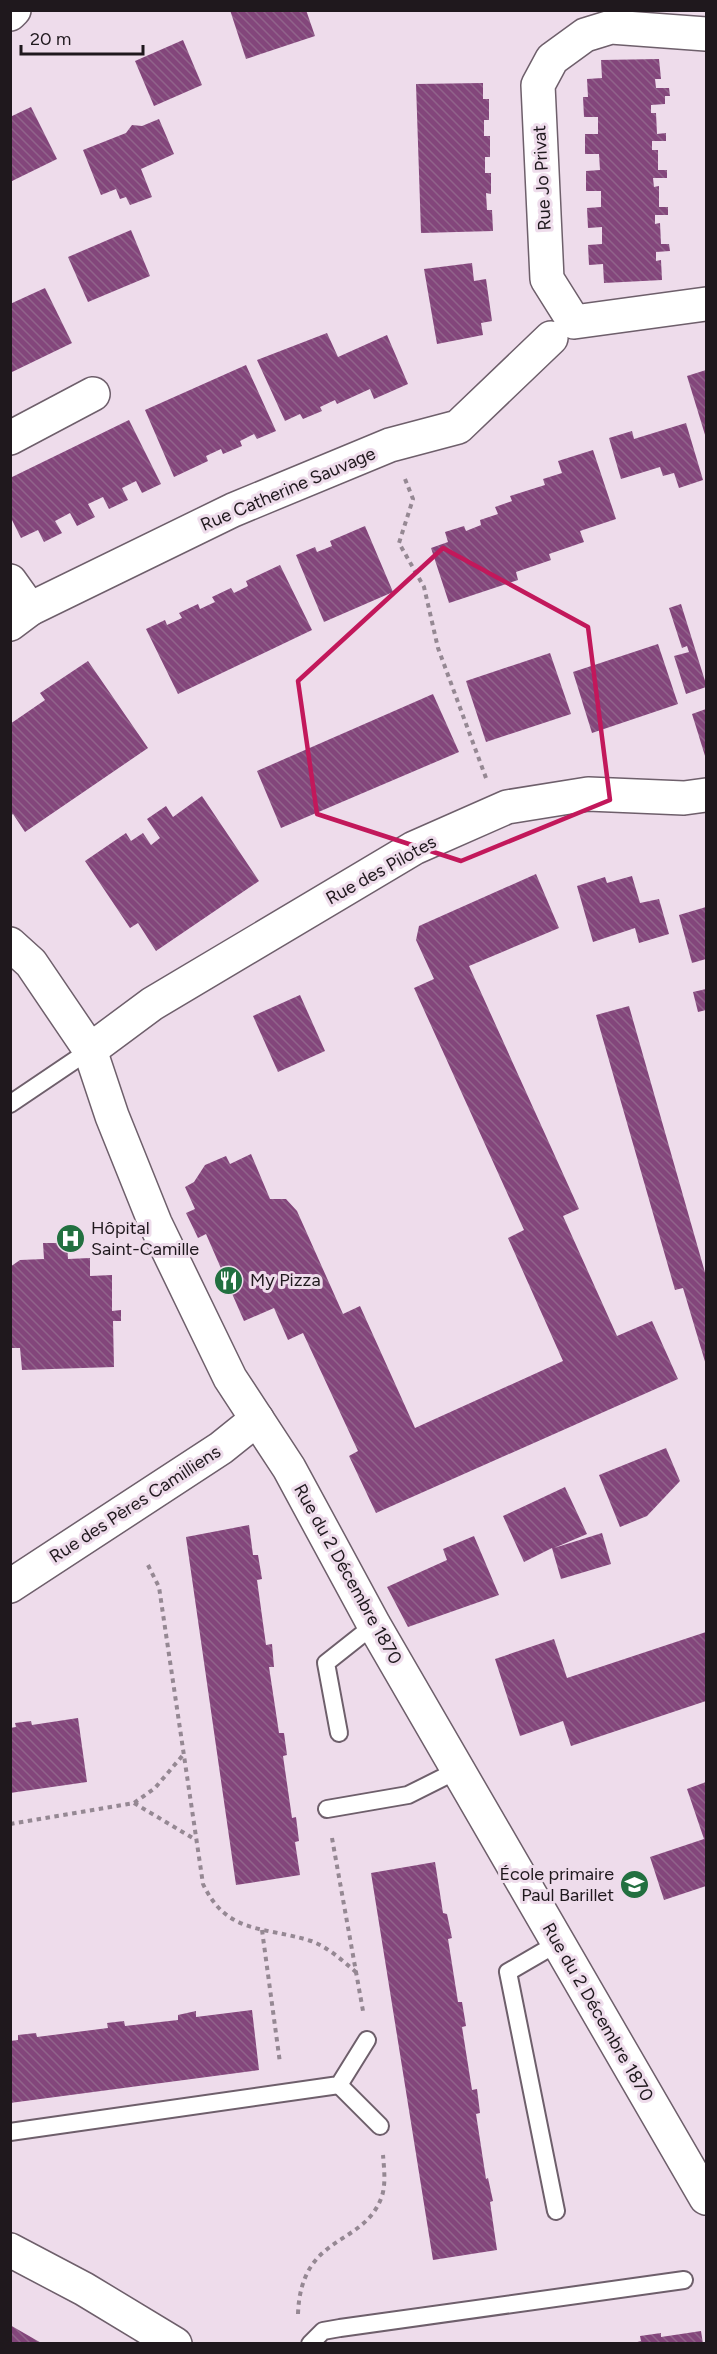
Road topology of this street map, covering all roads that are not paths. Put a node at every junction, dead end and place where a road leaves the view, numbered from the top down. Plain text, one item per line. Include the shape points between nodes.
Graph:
1 (14, 10) edge
2 (10, 14) edge
3 (706, 34) edge
4 (706, 304) edge
5 (551, 338) dead end
6 (93, 394) dead end
7 (10, 438) edge
8 (10, 581) edge
9 (20, 616) edge
10 (706, 795) edge
11 (10, 944) edge
12 (90, 1050) junction
13 (10, 1104) edge
14 (257, 1419) junction
15 (10, 1586) edge
16 (374, 1625) junction
17 (339, 1732) dead end
18 (458, 1770) junction
19 (327, 1809) dead end
20 (558, 1943) junction
21 (367, 2040) dead end
22 (339, 2085) junction
23 (380, 2126) dead end
24 (10, 2132) edge
25 (706, 2198) edge
26 (556, 2211) dead end
27 (10, 2250) edge
28 (684, 2280) dead end
29 (175, 2343) edge
30 (310, 2343) edge

1 - 2 street
3 - 4 street, Rue Jo Privat via 611,27 585,35 552,60 537,85 547,279 574,322
5 - 9 street, Rue Catherine Sauvage via 458,427 390,445 233,510
6 - 7 street
8 - 9 street
10 - 12 street, Rue des Pilotes via 684,798 588,794 507,807 414,848 152,1004
11 - 12 street, Rue du 2 Décembre 1870 via 31,963
12 - 13 lane
12 - 14 street, Rue du 2 Décembre 1870 via 155,1223 230,1378
14 - 15 street, Rue des Pères Camilliens via 221,1448
14 - 16 street, Rue du 2 Décembre 1870 via 310,1503
16 - 17 lane via 326,1663
16 - 18 street, Rue du 2 Décembre 1870
18 - 19 lane via 408,1795
18 - 20 street, Rue du 2 Décembre 1870
20 - 25 street, Rue du 2 Décembre 1870
20 - 26 lane via 508,1972
21 - 22 lane
22 - 23 lane
22 - 24 lane
27 - 29 street
28 - 30 lane via 340,2328 323,2331

